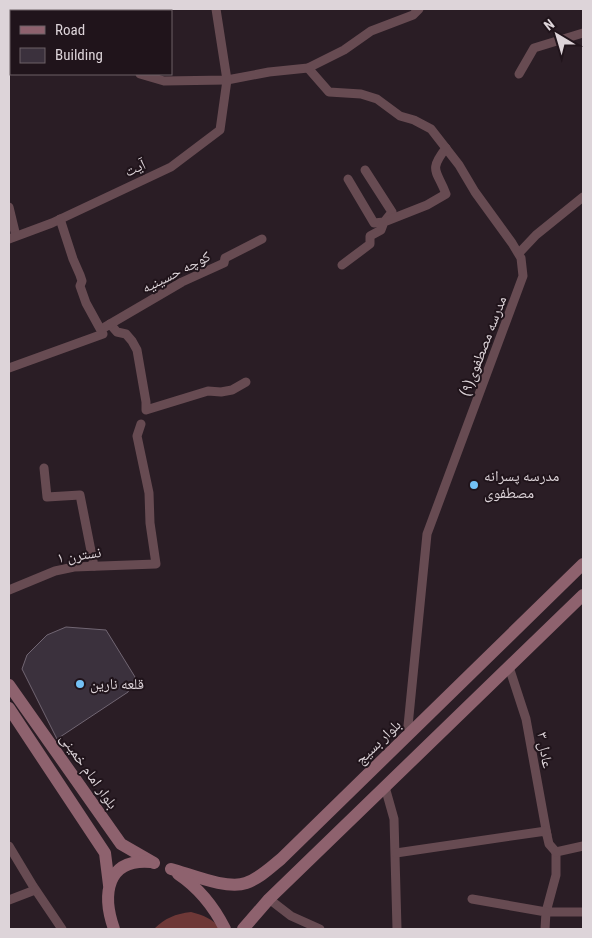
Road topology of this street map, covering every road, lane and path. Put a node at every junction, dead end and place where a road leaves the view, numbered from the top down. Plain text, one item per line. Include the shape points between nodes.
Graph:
1 (216, 9) edge
2 (419, 9) edge
3 (583, 33) edge
4 (308, 68) junction
5 (519, 74) dead end
6 (143, 75) edge
7 (227, 80) junction
8 (446, 148) junction
9 (366, 170) dead end
10 (348, 179) dead end
11 (583, 197) edge
12 (9, 207) edge
13 (60, 219) junction
14 (384, 222) junction
15 (12, 238) edge
16 (262, 239) dead end
17 (519, 253) junction
18 (342, 265) dead end
19 (110, 324) junction
20 (102, 332) junction
21 (9, 368) edge
22 (246, 382) dead end
23 (141, 424) dead end
24 (44, 468) dead end
25 (583, 564) edge
26 (94, 566) junction
27 (9, 590) edge
28 (583, 595) edge
29 (509, 667) junction
30 (9, 685) edge
31 (9, 708) edge
32 (407, 736) junction
33 (384, 787) junction
34 (548, 838) junction
35 (9, 846) edge
36 (583, 846) edge
37 (556, 852) junction
38 (396, 853) junction
39 (281, 859) junction
40 (154, 862) junction
41 (171, 869) junction
42 (294, 874) junction
43 (109, 884) junction
44 (35, 890) junction
45 (269, 899) junction
46 (472, 899) dead end
47 (9, 900) edge
48 (546, 912) junction
49 (583, 912) edge
50 (62, 929) edge
51 (114, 929) edge
52 (226, 929) edge
53 (243, 929) edge
54 (320, 929) edge
55 (397, 929) edge
56 (545, 929) edge

1 - 7 street, آیت
2 - 4 street via 413,16 371,31 344,50
3 - 5 street via 534,48
4 - 7 street
4 - 8 street, مدرسه مصطفوی(۹) via 329,92 361,94 377,99 400,116 431,129
6 - 7 street via 164,81
7 - 13 street, آیت via 220,130 170,167
8 - 14 street via 435,166 446,194
8 - 17 street, مدرسه مصطفوی(۹)
9 - 14 street via 392,212
10 - 14 street via 374,223
11 - 17 street
12 - 15 street
13 - 15 street, آیت
13 - 20 street via 82,281 80,286 86,303
14 - 18 street via 381,230 370,236 370,244
16 - 19 street, کوچه حسینیه
17 - 32 street, مدرسه مصطفوی(۹) via 523,276 426,534
19 - 20 street, کوچه حسینیه
19 - 22 street via 117,332 126,334 137,350 146,410 208,391 232,390
20 - 21 street, کوچه حسینیه
23 - 26 street, نسترن ۱ via 137,436 149,493 156,564
24 - 26 street via 47,497 80,494
25 - 32 main road, بلوار بسیج
26 - 27 street, نسترن ۱ via 55,571
28 - 29 main road
29 - 33 main road
29 - 34 street, عادل ۳ via 526,719
30 - 40 main road, بلوار امام خمینی via 121,844
31 - 43 main road, بلوار امام خمینی via 105,852
32 - 39 main road, بلوار بسیج
33 - 38 street via 394,819
33 - 42 main road
34 - 37 street, عادل ۳
34 - 38 street via 546,831
35 - 44 street
36 - 37 street
37 - 48 street via 556,875
38 - 55 street
39 - 41 main road, بلوار بسیج via 261,876 244,884 223,884
39 - 42 main road via 280,867 285,874
40 - 41 main road, بلوار امام خمینی
40 - 43 main road via 139,861 126,865
41 - 52 main road via 202,894
42 - 45 main road
43 - 51 main road, بلوار امام خمینی via 107,900
44 - 47 street
44 - 50 street
45 - 53 main road
45 - 54 street via 290,916
46 - 48 street
48 - 49 street
48 - 56 street

